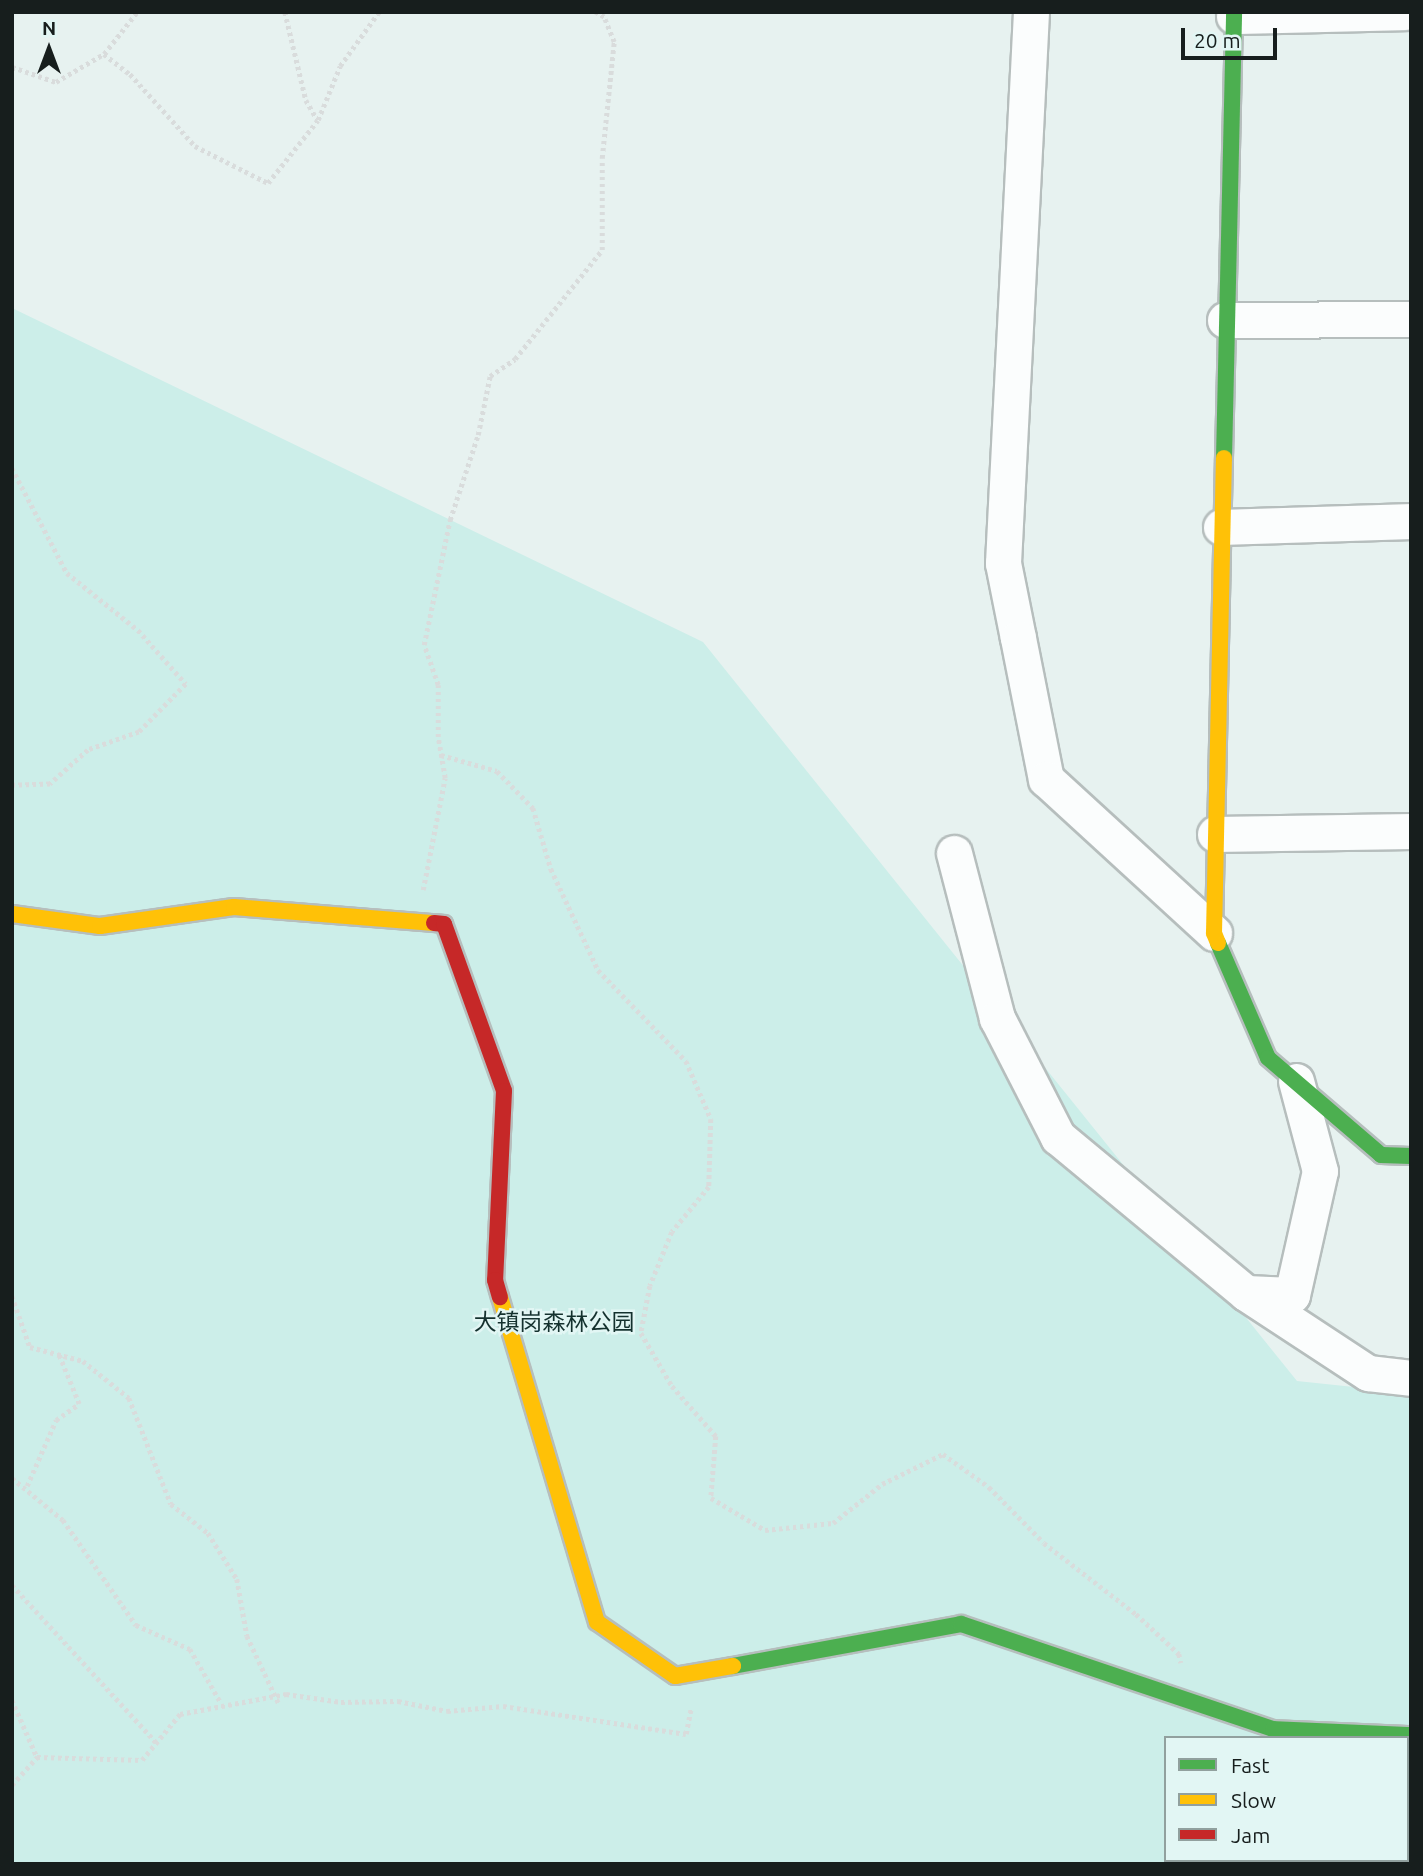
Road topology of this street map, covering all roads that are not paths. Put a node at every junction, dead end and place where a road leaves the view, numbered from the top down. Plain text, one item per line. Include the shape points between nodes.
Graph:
1 (1031, 12) edge
2 (1404, 12) edge
3 (1234, 14) edge
4 (1411, 319) edge
5 (1225, 320) junction
6 (1411, 521) edge
7 (1221, 527) junction
8 (1411, 831) edge
9 (1215, 834) junction
10 (954, 853) dead end
11 (12, 914) edge
12 (1214, 933) junction
13 (1296, 1081) junction
14 (1411, 1156) edge
15 (1246, 1293) junction
16 (1411, 1378) edge
17 (1411, 1735) edge

1 - 12 street via 1003,563 1046,779
2 - 3 street
3 - 5 street
4 - 5 street
5 - 7 street
6 - 7 street
7 - 9 street
8 - 9 street
9 - 12 street
10 - 15 street via 997,1018 1058,1137
11 - 17 street via 100,926 234,906 444,924 505,1091 495,1280 597,1622 675,1676 961,1625 1273,1729
12 - 13 street via 1268,1058
13 - 14 street via 1381,1155
13 - 15 street via 1320,1171 1292,1295
15 - 16 street via 1368,1373

